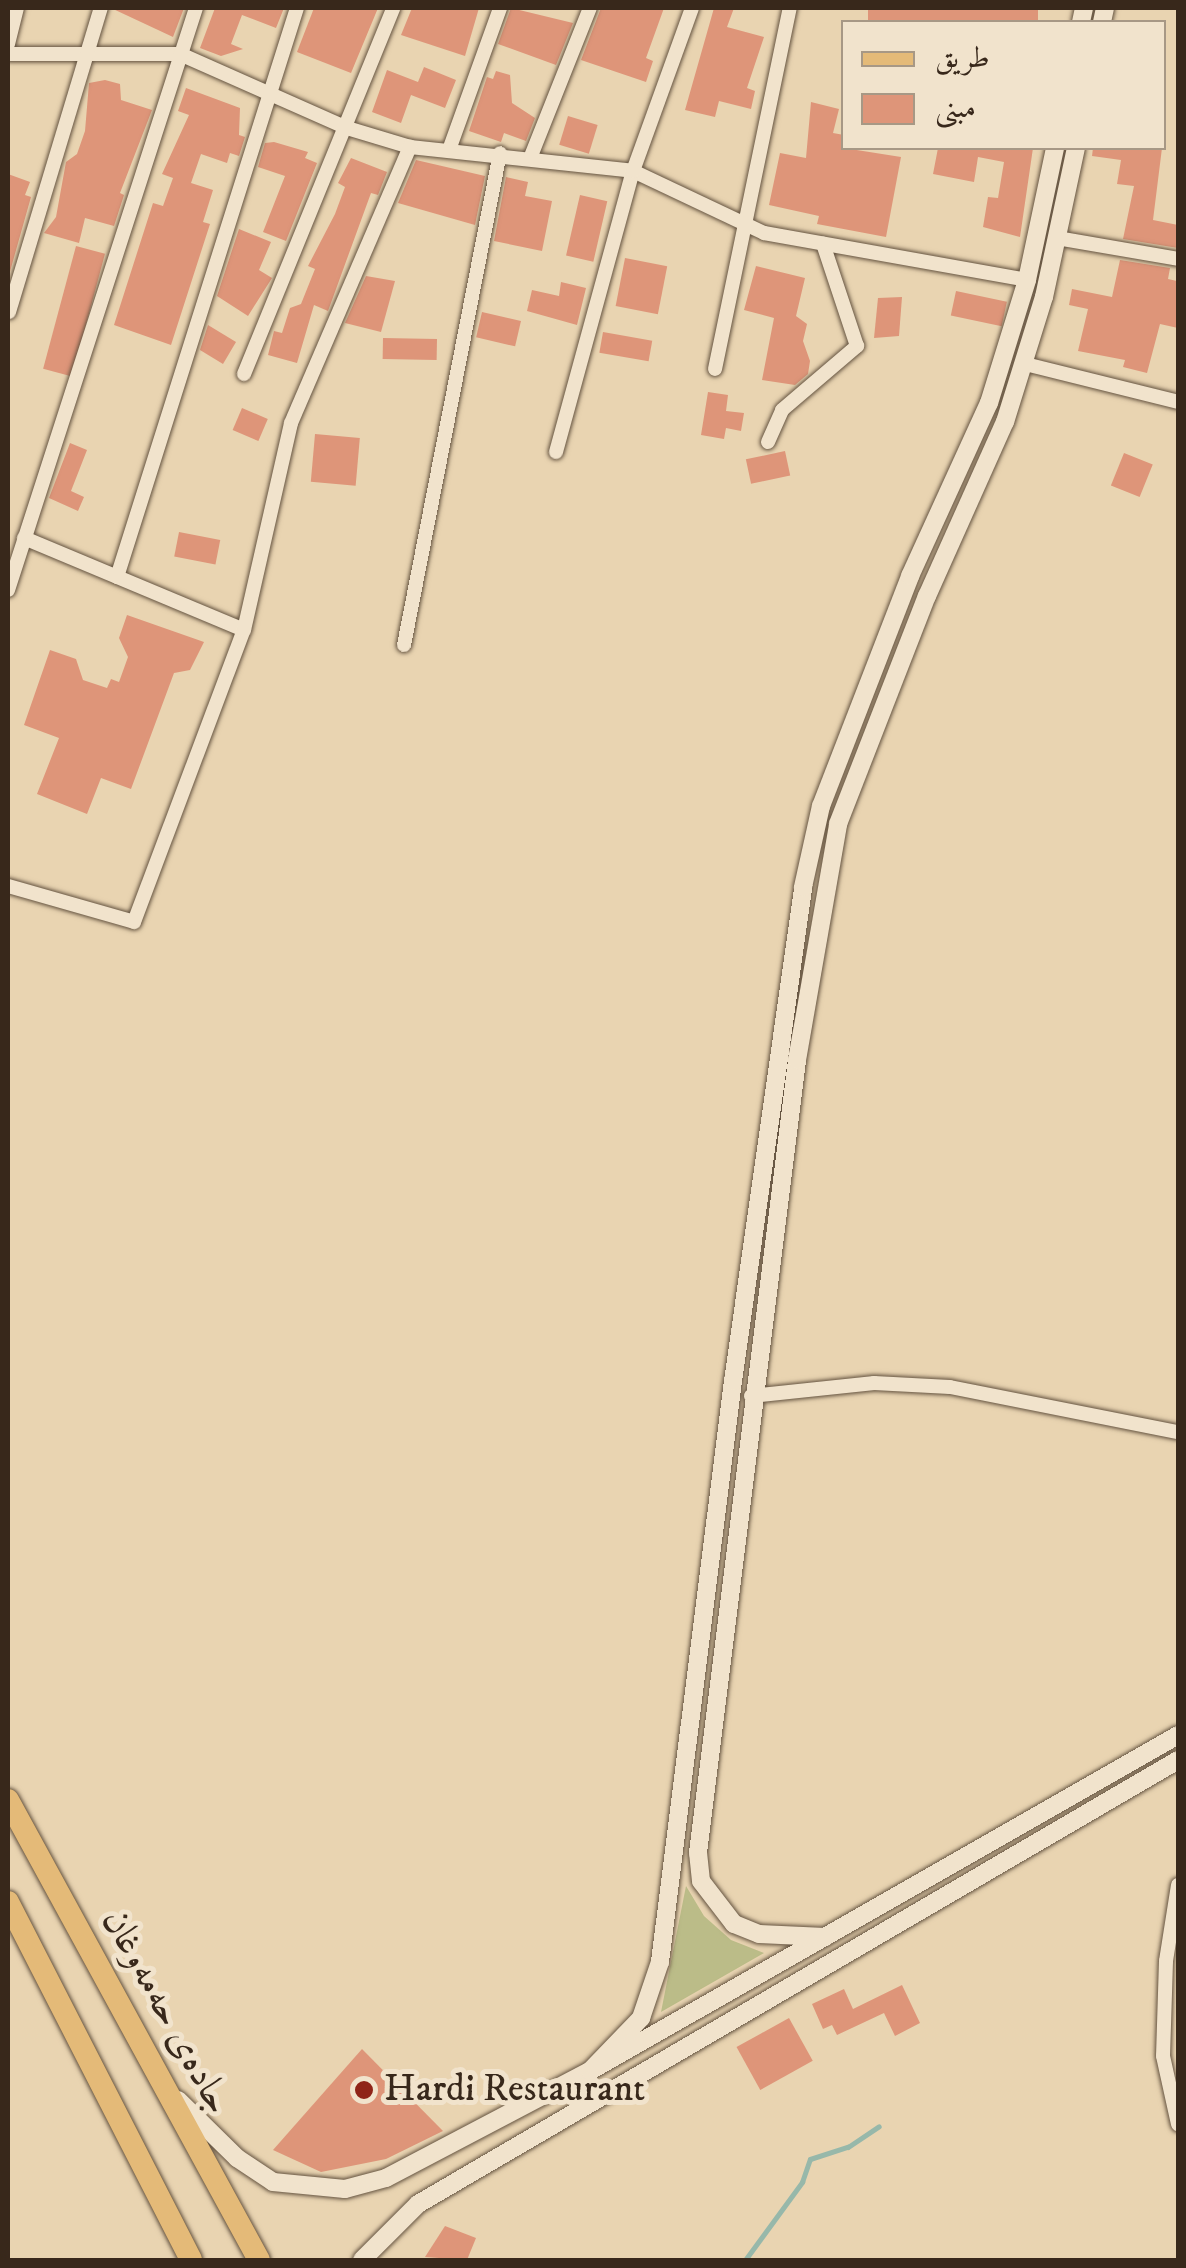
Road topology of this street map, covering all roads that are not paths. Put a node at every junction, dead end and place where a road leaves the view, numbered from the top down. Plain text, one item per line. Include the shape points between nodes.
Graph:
1 (17, 8) edge
2 (101, 8) edge
3 (196, 8) edge
4 (296, 8) edge
5 (393, 8) edge
6 (500, 8) edge
7 (590, 8) edge
8 (692, 8) edge
9 (790, 8) edge
10 (8, 44) edge
11 (8, 54) edge
12 (88, 54) junction
13 (180, 54) junction
14 (265, 92) junction
15 (347, 128) junction
16 (410, 147) junction
17 (449, 150) junction
18 (1055, 150) edge
19 (1076, 150) edge
20 (500, 154) junction
21 (531, 156) junction
22 (633, 171) junction
23 (745, 224) junction
24 (1057, 238) junction
25 (823, 244) junction
26 (1178, 259) edge
27 (1027, 280) junction
28 (9, 312) edge
29 (1025, 364) junction
30 (714, 370) dead end
31 (244, 374) dead end
32 (1178, 402) edge
33 (768, 442) dead end
34 (556, 452) dead end
35 (24, 538) junction
36 (118, 577) junction
37 (8, 590) edge
38 (244, 630) junction
39 (404, 645) dead end
40 (8, 886) edge
41 (778, 1058) junction
42 (798, 1060) junction
43 (751, 1396) junction
44 (1178, 1432) edge
45 (1178, 1735) edge
46 (1178, 1760) edge
47 (683, 1778) junction
48 (708, 1781) junction
49 (8, 1800) edge
50 (1014, 1828) junction
51 (1027, 1850) junction
52 (1178, 1885) edge
53 (8, 1902) edge
54 (825, 1937) junction
55 (590, 2071) junction
56 (176, 2097) junction
57 (1178, 2124) edge
58 (466, 2137) junction
59 (481, 2168) junction
60 (192, 2260) edge
61 (259, 2260) edge
62 (362, 2260) edge

1 - 10 street
2 - 12 street
3 - 13 street
4 - 14 street
5 - 15 street
6 - 17 street
7 - 21 street
8 - 22 street
9 - 23 street
11 - 12 street
12 - 13 street
12 - 28 street
13 - 14 street
13 - 35 street
14 - 15 street
14 - 36 street
15 - 16 street
15 - 31 street
16 - 17 street
16 - 38 street via 291,423
17 - 20 street
18 - 27 street
19 - 24 street
20 - 21 street
20 - 39 street
21 - 22 street
22 - 23 street
22 - 34 street
23 - 25 street
23 - 30 street
24 - 26 street
24 - 29 street
25 - 27 street
25 - 33 street via 857,346 782,410
27 - 41 street via 989,402 910,576 821,806
29 - 32 street
29 - 42 street via 838,824
35 - 36 street
35 - 37 street
36 - 38 street
38 - 40 street via 134,922
41 - 42 street
41 - 47 street
42 - 43 street
43 - 44 street via 874,1383 950,1387
43 - 48 street
45 - 50 street
46 - 51 street
47 - 48 street
47 - 55 street via 654,1988 641,2018
48 - 54 street via 698,1853 714,1905 759,1934
49 - 56 main road, جادەی حەمەوغان
50 - 51 street
50 - 54 street
51 - 59 street
52 - 57 street via 1166,1961 1163,2056
53 - 60 main road
54 - 55 street
55 - 58 street
56 - 58 street via 237,2158 273,2182 312,2189 386,2178
56 - 61 main road, جادەی حەمەوغان
58 - 59 street
59 - 62 street via 418,2204

